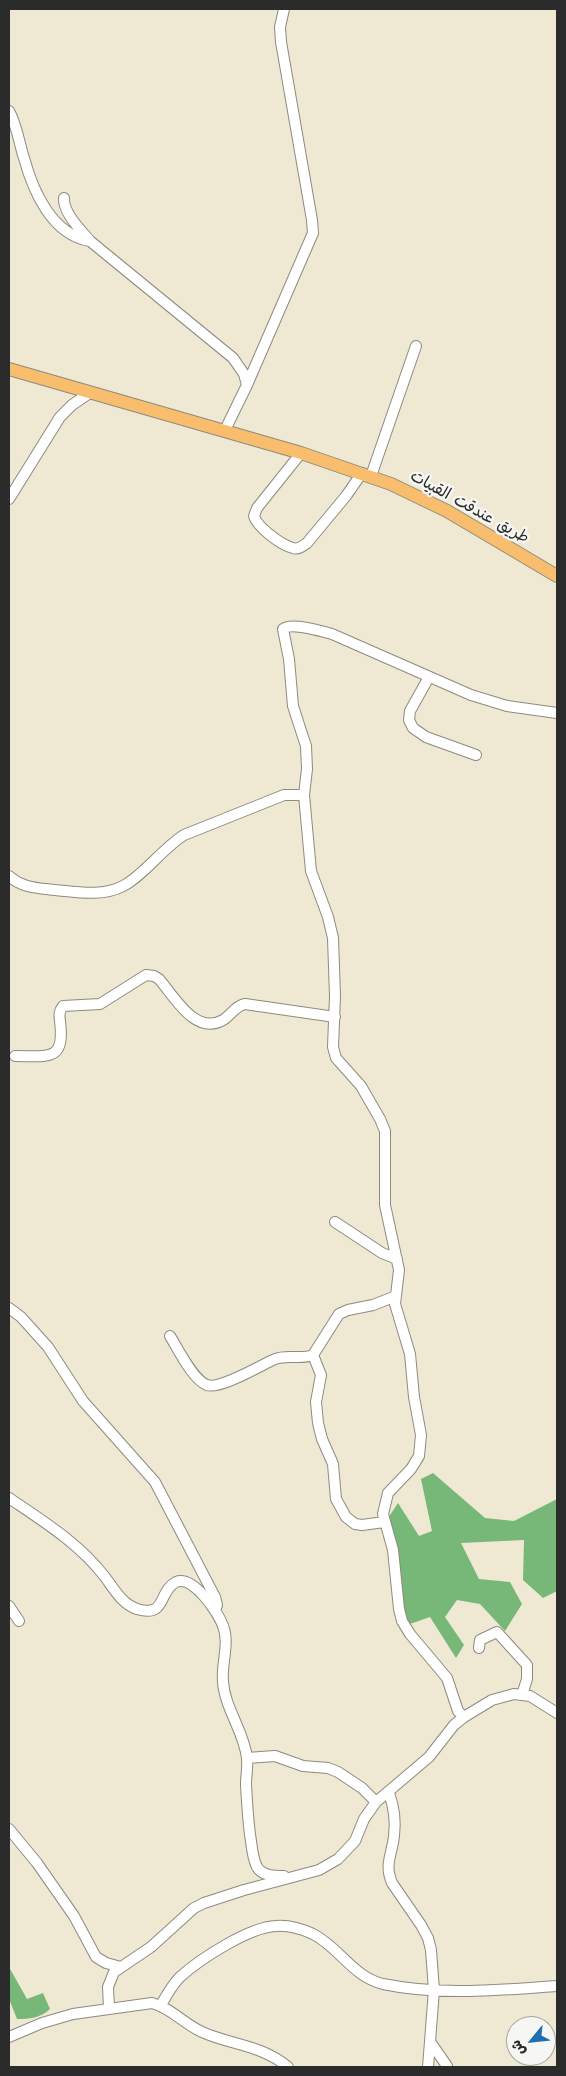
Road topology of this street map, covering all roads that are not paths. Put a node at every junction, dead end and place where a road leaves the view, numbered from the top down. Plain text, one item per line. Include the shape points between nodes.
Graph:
1 (284, 9) edge
2 (9, 111) edge
3 (64, 198) dead end
4 (90, 241) junction
5 (416, 346) dead end
6 (9, 369) edge
7 (247, 385) junction
8 (91, 392) junction
9 (225, 430) junction
10 (301, 453) junction
11 (366, 475) junction
12 (9, 499) edge
13 (557, 576) edge
14 (428, 677) junction
15 (557, 713) edge
16 (476, 755) dead end
17 (304, 795) junction
18 (9, 876) edge
19 (335, 1017) junction
20 (15, 1056) dead end
21 (335, 1222) dead end
22 (398, 1260) junction
23 (396, 1296) junction
24 (9, 1308) edge
25 (170, 1336) dead end
26 (313, 1355) junction
27 (9, 1498) edge
28 (384, 1522) junction
29 (9, 1606) edge
30 (215, 1611) junction
31 (19, 1621) dead end
32 (479, 1648) dead end
33 (522, 1695) junction
34 (557, 1713) edge
35 (464, 1717) junction
36 (247, 1758) junction
37 (389, 1793) junction
38 (376, 1802) junction
39 (9, 1829) edge
40 (293, 1877) junction
41 (121, 1967) junction
42 (557, 1986) edge
43 (434, 1990) junction
44 (161, 2005) junction
45 (109, 2008) junction
46 (9, 2038) edge
47 (431, 2043) junction
48 (288, 2067) edge
49 (428, 2067) edge
50 (448, 2067) edge

1 - 7 street via 281,42 313,233
2 - 4 street via 31,178 50,213 65,231
3 - 4 street via 66,207
4 - 7 street via 233,358
5 - 11 street
6 - 8 main road, طريق عندقت القبيات
7 - 9 street
8 - 9 main road, طريق عندقت القبيات
8 - 12 street via 60,417
9 - 10 main road, طريق عندقت القبيات
10 - 11 main road, طريق عندقت القبيات
10 - 11 street via 254,516 260,526 292,548 307,543
11 - 13 main road, طريق عندقت القبيات via 421,497
14 - 15 street via 507,706
14 - 16 street via 410,711 412,728 426,737
14 - 17 street via 332,634 284,627 294,706 306,746
17 - 18 street via 284,795 184,835 117,889 90,893 45,889 23,886
17 - 19 street via 311,871 332,929
19 - 20 street via 245,1004 235,1008 223,1020 204,1024 191,1017 159,979 146,976 100,1004 63,1006 59,1015 62,1040 55,1053
19 - 22 street via 334,1053 361,1086 385,1131 385,1205
21 - 22 street
22 - 23 street
23 - 26 street via 339,1314
23 - 28 street via 397,1311 410,1354 421,1445 416,1463 388,1493 383,1509
24 - 30 street via 48,1347 83,1401 154,1482 216,1596
25 - 26 street via 199,1379 211,1386 279,1358
26 - 28 street via 321,1375 316,1402 318,1423 333,1464 336,1499 346,1517 355,1524
27 - 30 street via 60,1533 96,1567 127,1604 154,1610 171,1587 182,1581 194,1586
28 - 35 street via 393,1550 402,1621 447,1678 458,1711
29 - 31 street
30 - 36 street via 224,1630 224,1693
32 - 33 street via 480,1640 497,1632 527,1665
33 - 34 street via 537,1699
33 - 35 street via 498,1698
35 - 37 street via 429,1757
36 - 38 street via 275,1756 297,1764 328,1768 362,1788
36 - 40 street via 249,1828 256,1866 263,1873
37 - 38 street
37 - 43 street via 395,1816 394,1839 387,1867 428,1938
38 - 40 street via 364,1819 355,1841 338,1859 319,1870
39 - 41 street via 74,1916 96,1957
40 - 41 street via 204,1903 183,1917 144,1953
41 - 45 street via 109,1980
42 - 43 street via 459,1992
43 - 44 street via 374,1981 358,1972 324,1940 302,1930 276,1926 249,1933 194,1966 179,1978
43 - 47 street
44 - 45 street via 152,2003
44 - 48 street via 198,2030 269,2054
45 - 46 street via 61,2016
47 - 49 street
47 - 50 street
49 - 50 street via 440,2064

